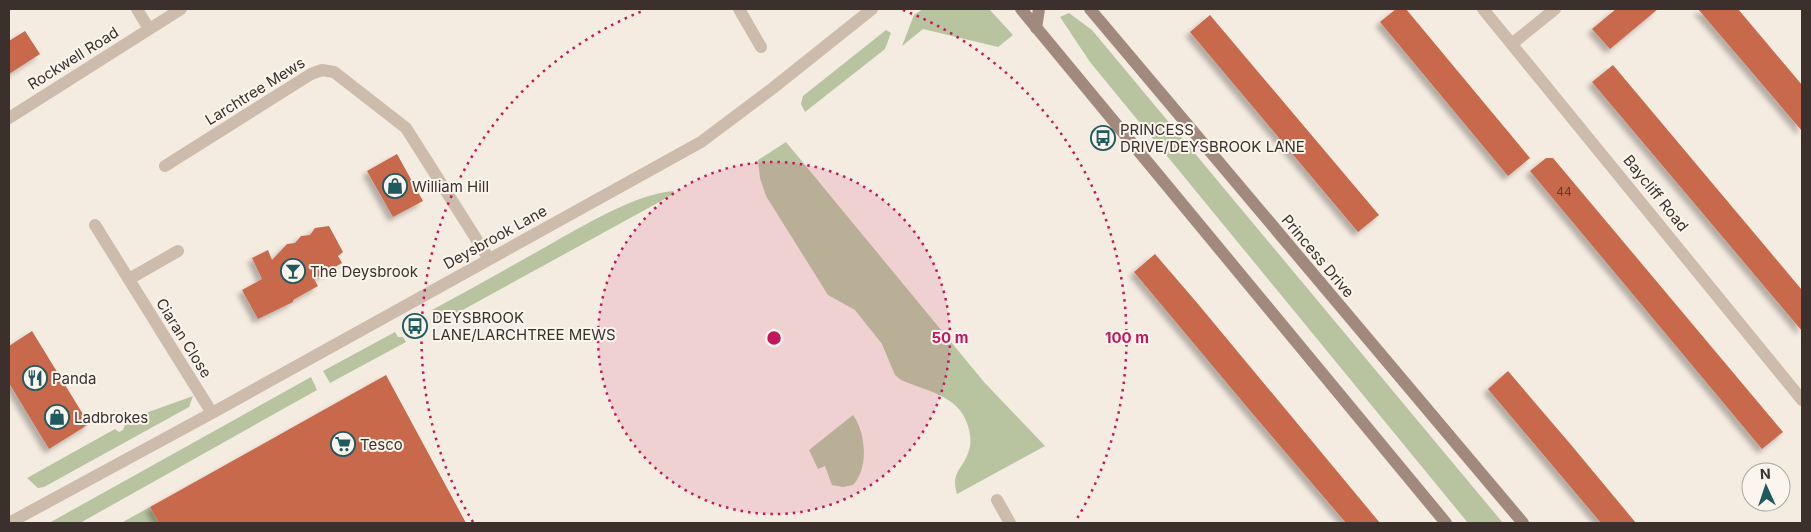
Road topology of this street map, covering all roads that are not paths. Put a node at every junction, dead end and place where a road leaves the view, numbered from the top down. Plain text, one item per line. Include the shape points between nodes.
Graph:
1 (137, 9) edge
2 (181, 9) edge
3 (739, 9) edge
4 (872, 9) edge
5 (1021, 9) edge
6 (1039, 9) edge
7 (1090, 9) edge
8 (1483, 9) edge
9 (1555, 9) edge
10 (1036, 28) junction
11 (149, 29) junction
12 (1513, 43) junction
13 (761, 47) dead end
14 (9, 118) edge
15 (165, 166) dead end
16 (94, 225) dead end
17 (178, 251) dead end
18 (489, 259) junction
19 (129, 279) junction
20 (1802, 400) edge
21 (212, 413) junction
22 (997, 500) dead end
23 (9, 523) edge
24 (1010, 523) edge
25 (1446, 523) edge
26 (1523, 523) edge

1 - 11 street
2 - 11 street, Rockwell Road
3 - 13 street
4 - 18 street, Deysbrook Lane via 703,140
5 - 10 street
6 - 10 street
7 - 26 street, Princess Drive
8 - 12 street, Baycliff Road
9 - 12 street
10 - 25 street
11 - 14 street, Rockwell Road
12 - 20 street, Baycliff Road
15 - 18 street, Larchtree Mews via 311,74 322,70 334,72 406,128
16 - 19 street, Ciaran Close
17 - 19 street
18 - 21 street, Deysbrook Lane
19 - 21 street, Ciaran Close
21 - 23 street, Deysbrook Lane
22 - 24 street

